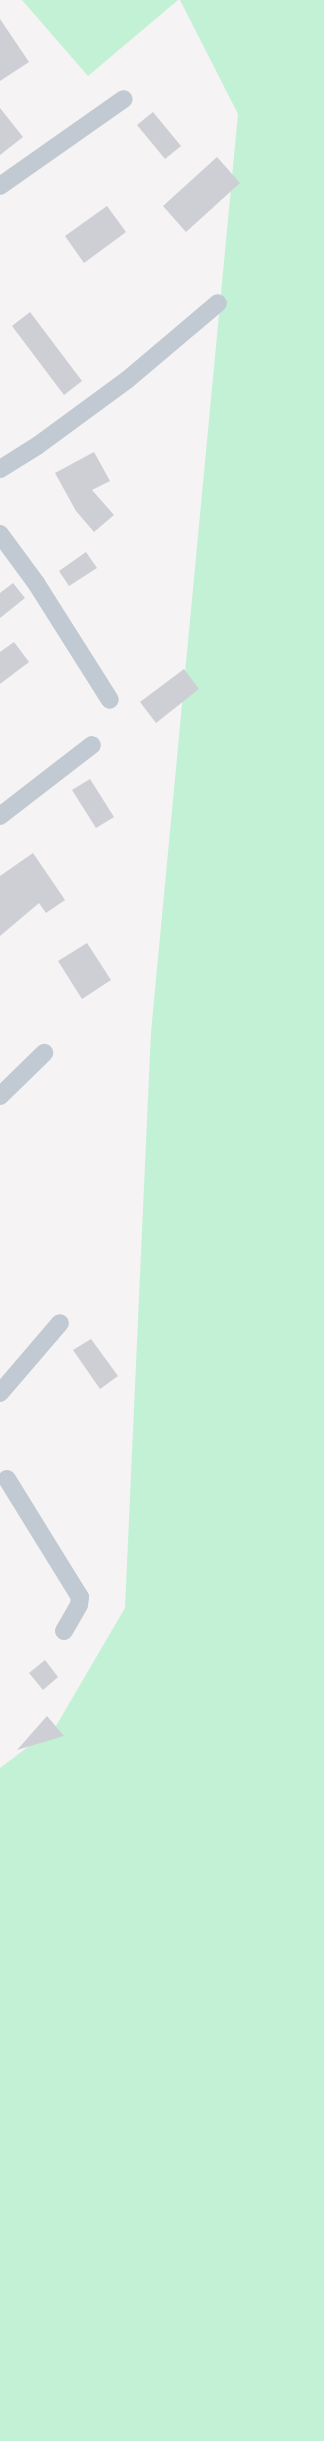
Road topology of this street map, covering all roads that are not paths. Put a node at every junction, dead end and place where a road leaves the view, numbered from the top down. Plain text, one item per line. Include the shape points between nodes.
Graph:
1 (124, 99) dead end
2 (0, 186) edge
3 (218, 303) dead end
4 (0, 469) edge
5 (0, 534) edge
6 (110, 700) dead end
7 (92, 745) dead end
8 (0, 816) edge
9 (44, 1053) dead end
10 (0, 1096) edge
11 (60, 1323) dead end
12 (0, 1393) edge
13 (2, 1476) edge
14 (64, 1631) dead end

1 - 2 street
3 - 4 street via 123,384 37,446
5 - 6 street via 36,583
7 - 8 street
9 - 10 street
11 - 12 street
13 - 14 street via 80,1597 79,1605

